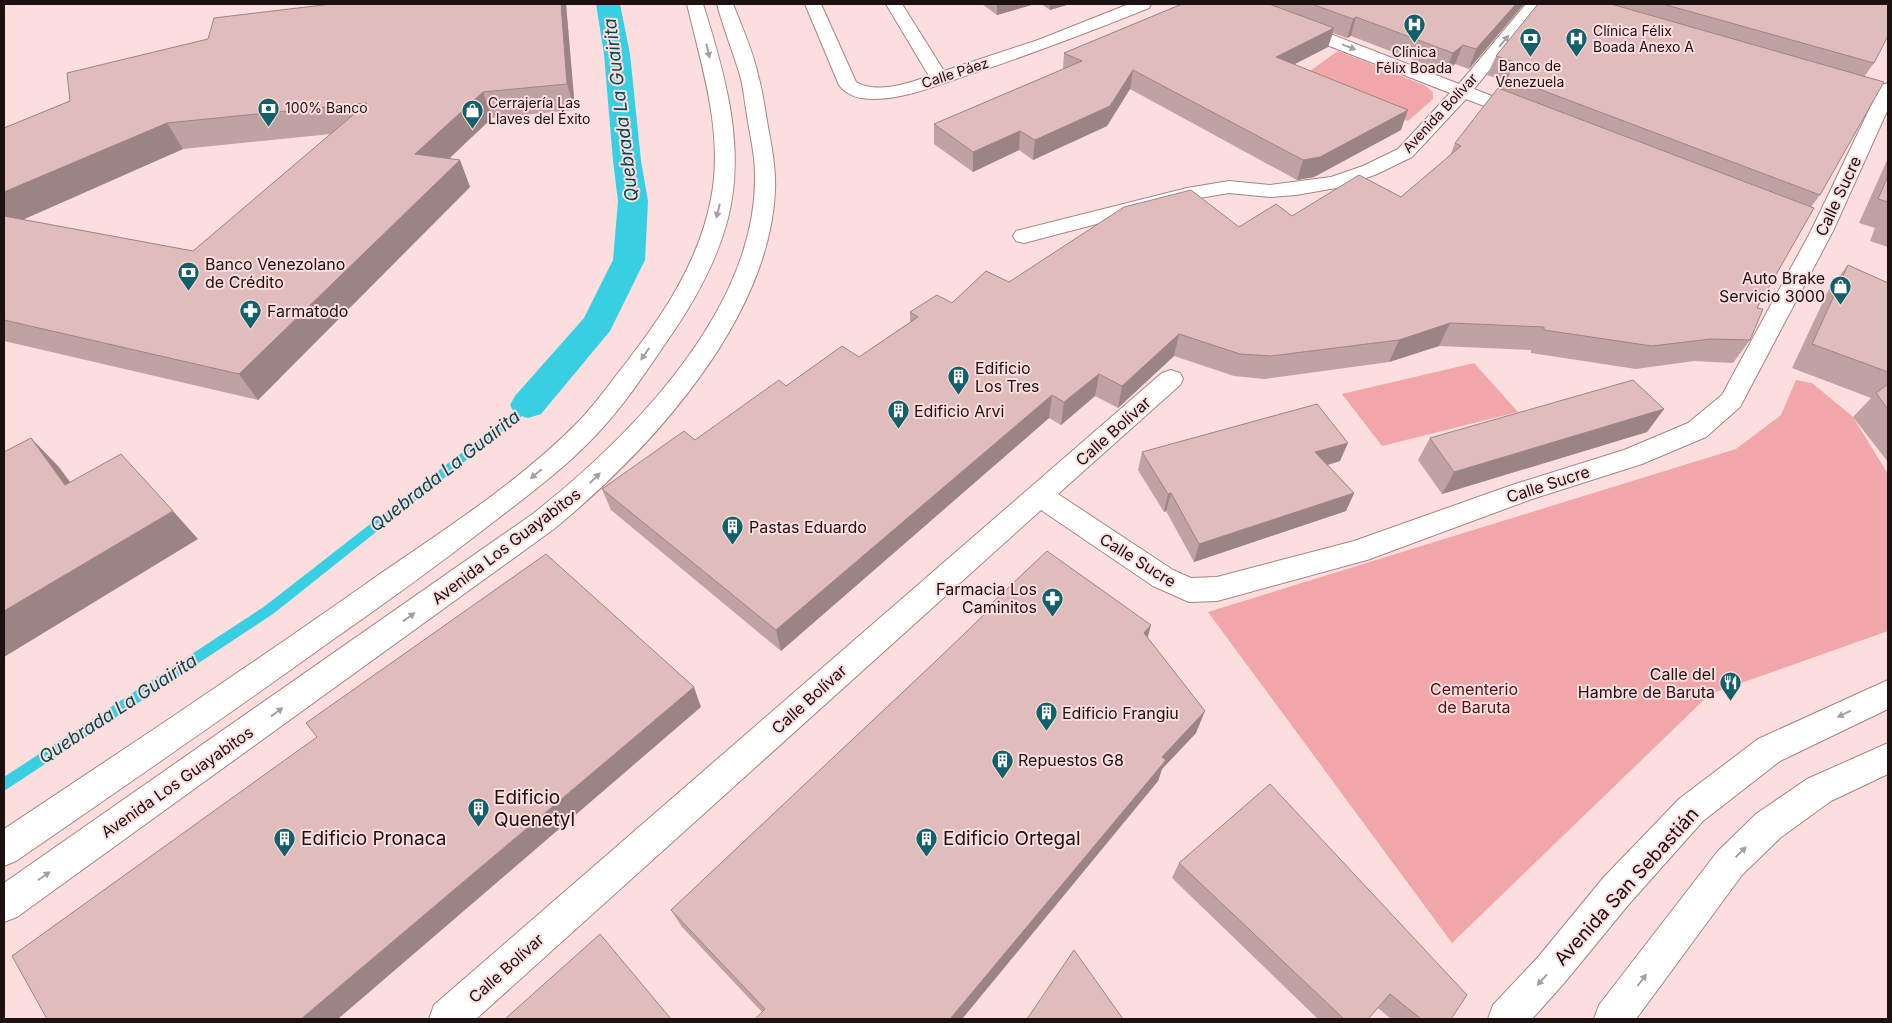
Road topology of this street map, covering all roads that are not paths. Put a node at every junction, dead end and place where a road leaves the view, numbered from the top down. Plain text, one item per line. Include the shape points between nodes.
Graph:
1 (695, 4) edge
2 (725, 4) edge
3 (813, 4) edge
4 (894, 4) edge
5 (1143, 4) edge
6 (1238, 4) edge
7 (1535, 4) edge
8 (940, 78) junction
9 (1462, 92) junction
10 (1879, 93) edge
11 (1536, 120) edge
12 (1024, 236) dead end
13 (1171, 379) dead end
14 (1040, 496) junction
15 (1888, 694) edge
16 (1888, 758) edge
17 (4, 849) edge
18 (4, 904) edge
19 (448, 1019) edge
20 (1507, 1019) edge
21 (1613, 1019) edge

1 -> 17 street via 708,47 723,123 722,198 702,264 691,285 604,410 558,456 462,531 291,654
18 -> 2 street, Avenida Los Guayabitos via 544,521 585,488 652,421 721,324 745,278 760,231 765,190 764,158 749,74
3 - 8 street, Calle Páez via 848,85 862,93 889,92
4 - 8 street
5 - 8 street, Calle Páez via 1044,44
6 -> 9 street
9 -> 7 street, Avenida Bolívar
9 - 11 street
9 - 12 street, Avenida Bolívar via 1406,153 1335,183 1270,191 1229,187 1135,206
10 - 14 street, Calle Sucre via 1732,401 1697,430 1633,457 1522,492 1357,552 1217,589 1189,590 1163,578
13 - 14 street, Calle Bolívar
14 - 19 street, Calle Bolívar
15 -> 20 street, Avenida San Sebastián via 1769,750 1691,810 1616,891
21 -> 16 street via 1730,863 1768,826 1819,790

